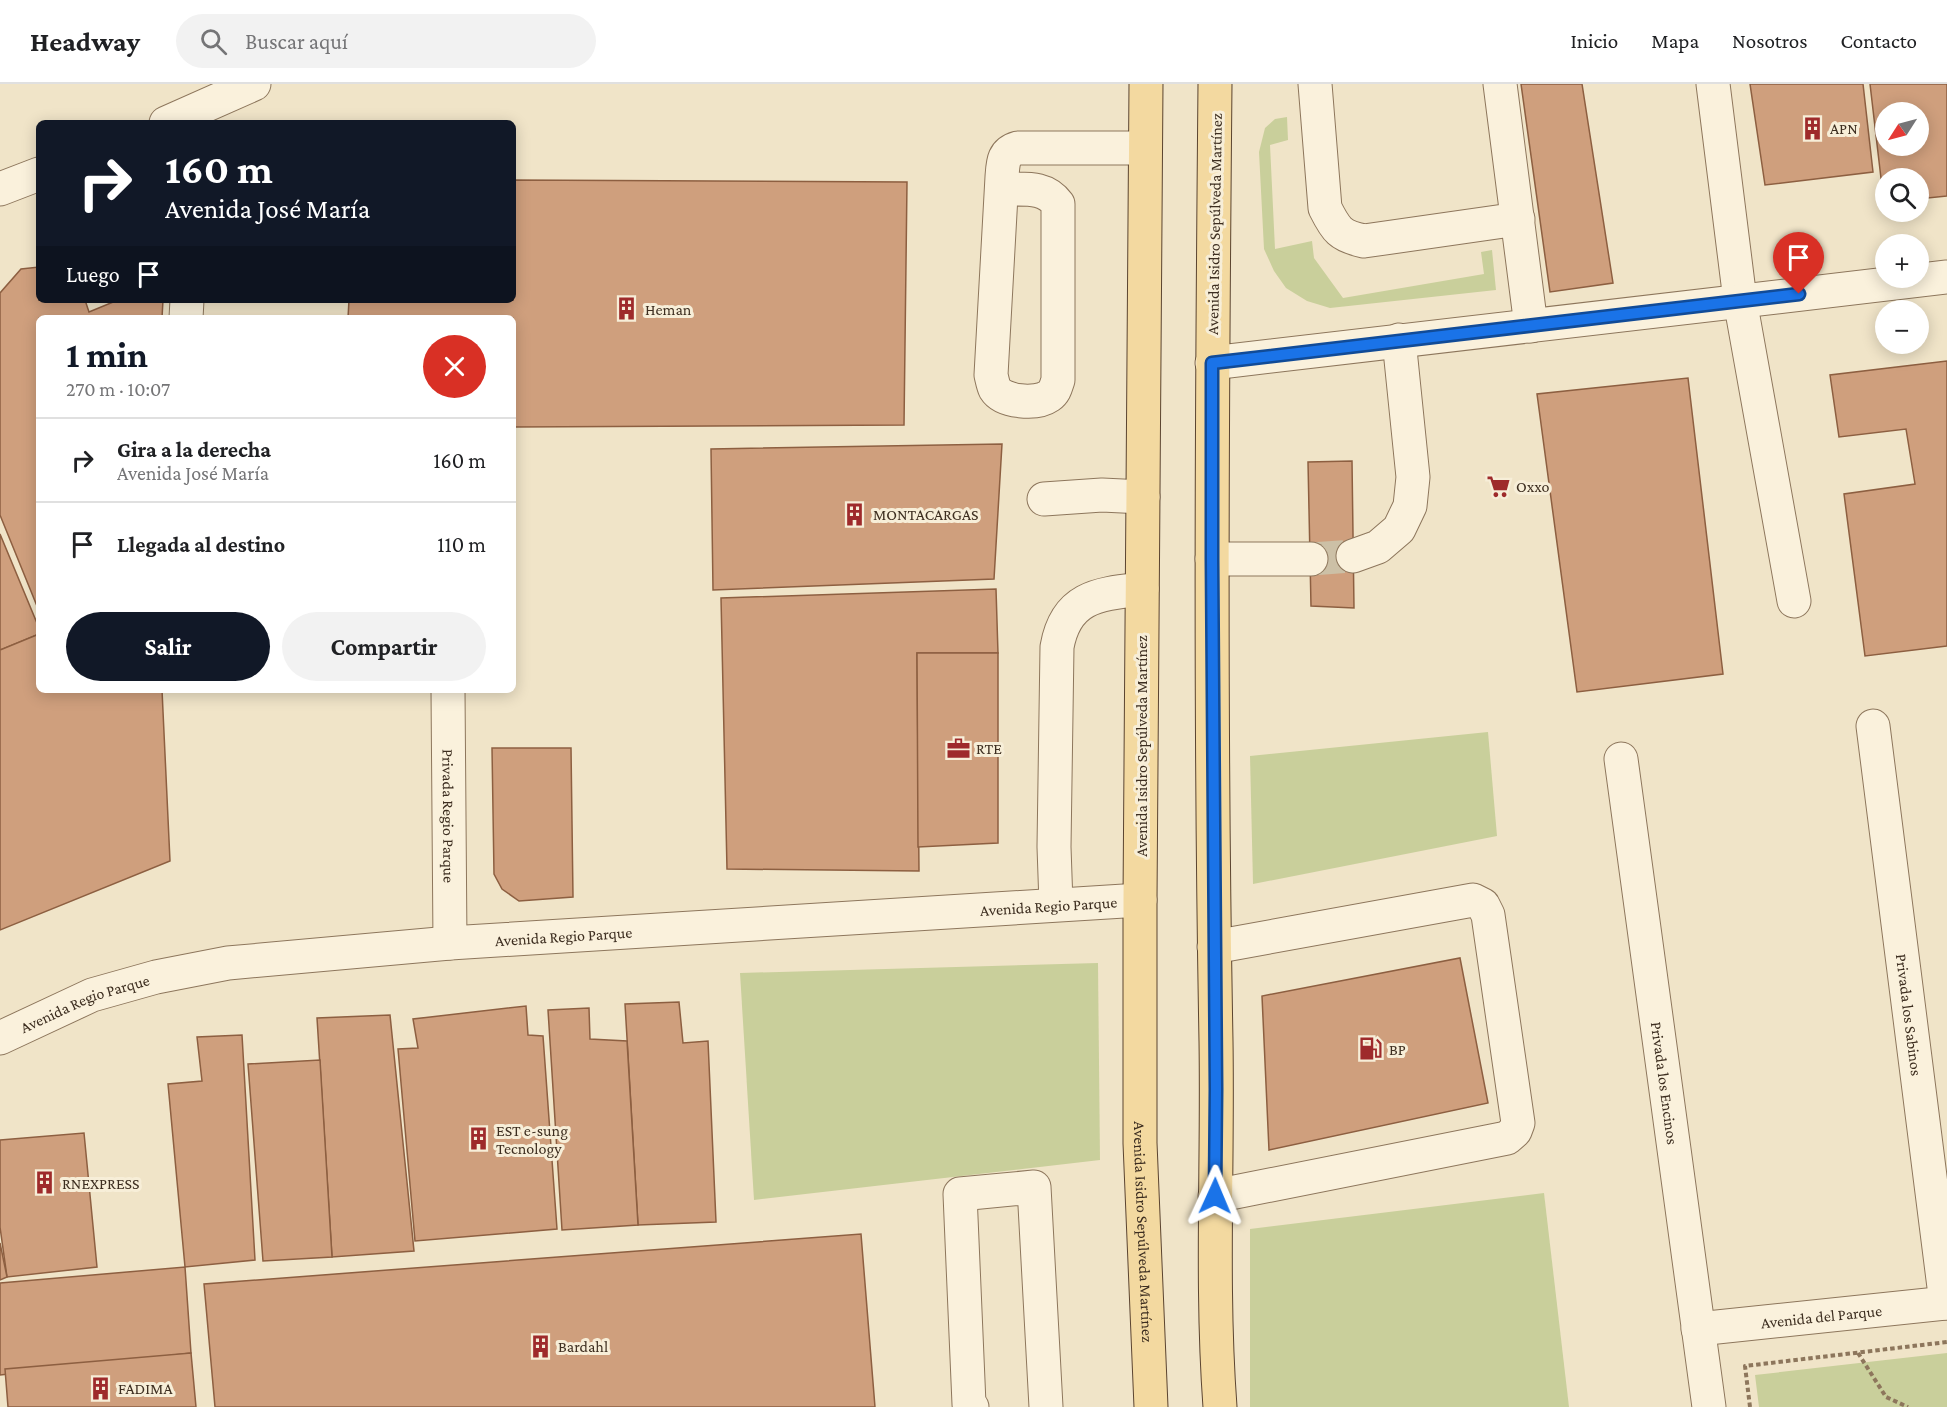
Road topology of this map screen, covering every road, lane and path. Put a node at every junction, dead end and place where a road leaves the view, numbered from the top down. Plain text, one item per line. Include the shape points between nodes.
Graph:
1 (254, 84) edge
2 (1146, 84) edge
3 (1215, 84) edge
4 (1315, 84) edge
5 (1500, 84) edge
6 (1713, 84) edge
7 (185, 119) edge
8 (1145, 148) junction
9 (36, 175) edge
10 (0, 189) edge
11 (1002, 189) junction
12 (1518, 219) junction
13 (1947, 276) edge
14 (1740, 300) junction
15 (1531, 326) junction
16 (1399, 340) junction
17 (1212, 363) junction
18 (1143, 497) junction
19 (1044, 499) dead end
20 (1353, 556) tunnel mouth
21 (1212, 559) junction
22 (1311, 559) tunnel mouth
23 (1142, 588) junction
24 (1794, 601) dead end
25 (448, 693) edge
26 (1873, 726) dead end
27 (1621, 759) dead end
28 (1140, 900) junction
29 (1056, 904) junction
30 (450, 943) junction
31 (1214, 947) junction
32 (0, 1038) edge
33 (1215, 1196) junction
34 (1947, 1303) edge
35 (1698, 1329) junction
36 (1947, 1342) edge
37 (1858, 1353) junction
38 (972, 1407) edge
39 (1046, 1407) edge
40 (1151, 1407) edge
41 (1220, 1407) edge
42 (1709, 1407) edge
43 (1750, 1407) edge
44 (1908, 1407) edge

1 - 7 street
2 - 8 main road, Avenida Isidro Sepúlveda Martínez
3 - 17 main road, Avenida Isidro Sepúlveda Martínez
4 - 12 street via 1325,208 1334,226 1347,237 1364,241
5 - 12 street
6 - 14 street
8 - 11 street via 1018,147 1004,157
8 - 18 main road, Avenida Isidro Sepúlveda Martínez
9 - 10 street
11 - 11 street via 991,375 1001,395 1013,400 1038,400 1048,397 1058,380 1058,204 1044,191
12 - 15 street
13 - 14 street
14 - 15 street
14 - 24 street
15 - 16 street
16 - 17 street
16 - 20 street via 1413,477 1410,506 1392,535 1378,547
17 - 21 main road, Avenida Isidro Sepúlveda Martínez
18 - 19 street
18 - 23 main road, Avenida Isidro Sepúlveda Martínez
21 - 22 street
21 - 31 main road, Avenida Isidro Sepúlveda Martínez
23 - 28 main road, Avenida Isidro Sepúlveda Martínez
23 - 29 street via 1100,594 1075,607 1060,630 1054,823
25 - 30 street, Privada Regio Parque
26 - 34 street, Privada los Sabinos
27 - 35 street, Privada los Encinos
28 - 29 street, Avenida Regio Parque
28 - 40 main road, Avenida Isidro Sepúlveda Martínez via 1140,1143
29 - 30 street, Avenida Regio Parque
30 - 32 street, Avenida Regio Parque via 228,963 156,976 92,995
31 - 33 main road, Avenida Isidro Sepúlveda Martínez
31 - 33 street via 1473,900 1483,905 1488,915 1518,1122 1507,1138
33 - 41 main road, Avenida Isidro Sepúlveda Martínez via 1215,1343
34 - 35 street, Avenida del Parque
35 - 42 street, Privada los Encinos
36 - 37 path
37 - 43 path via 1745,1366
37 - 44 path via 1886,1397
38 - 39 street via 960,1194 1034,1187

